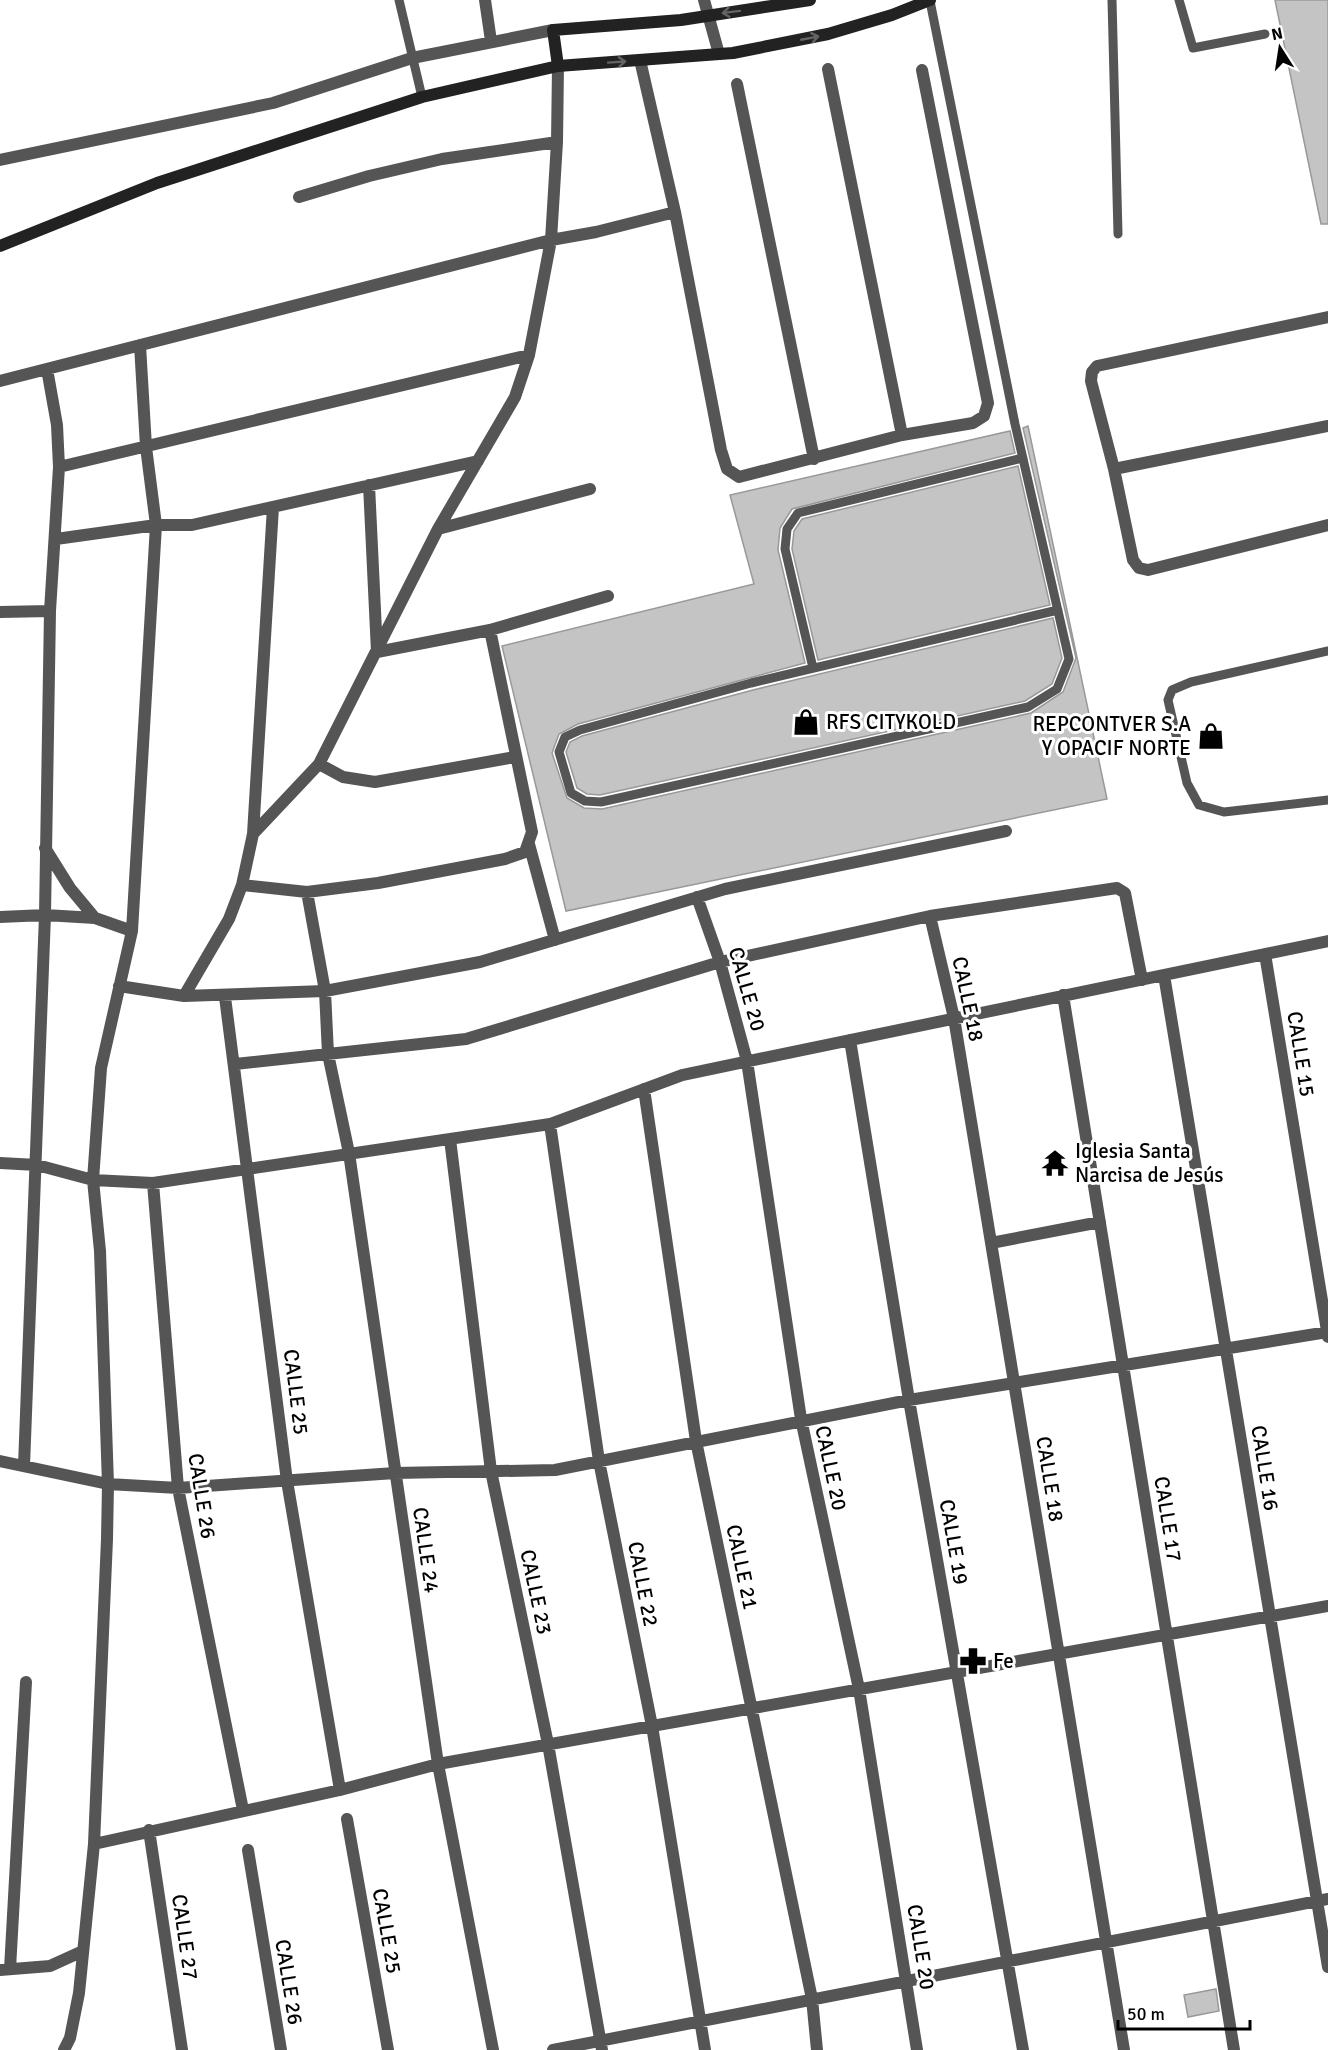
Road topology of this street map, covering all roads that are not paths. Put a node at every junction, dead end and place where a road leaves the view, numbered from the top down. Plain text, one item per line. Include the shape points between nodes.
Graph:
1 (399, 0) edge
2 (485, 0) edge
3 (704, 0) edge
4 (810, 0) edge
5 (930, 0) edge
6 (1112, 0) edge
7 (1179, 0) edge
8 (709, 15) junction
9 (553, 30) junction
10 (1265, 34) dead end
11 (491, 42) junction
12 (719, 54) junction
13 (412, 58) junction
14 (640, 60) junction
15 (558, 66) junction
16 (828, 69) dead end
17 (922, 70) dead end
18 (737, 84) dead end
19 (422, 97) junction
20 (557, 142) junction
21 (0, 160) edge
22 (299, 197) dead end
23 (675, 212) junction
24 (1118, 234) dead end
25 (551, 240) junction
26 (0, 246) edge
27 (1328, 317) edge
28 (140, 345) junction
29 (529, 355) junction
30 (47, 369) junction
31 (0, 381) edge
32 (1328, 426) edge
33 (902, 435) junction
34 (146, 447) junction
35 (1023, 458) junction
36 (814, 459) junction
37 (478, 460) junction
38 (59, 467) junction
39 (1114, 470) junction
40 (369, 485) junction
41 (590, 489) dead end
42 (273, 507) junction
43 (156, 525) junction
44 (1328, 525) edge
45 (438, 529) junction
46 (56, 539) junction
47 (608, 596) dead end
48 (1058, 610) junction
49 (50, 611) junction
50 (0, 612) edge
51 (490, 630) junction
52 (1328, 651) edge
53 (377, 652) junction
54 (813, 668) junction
55 (515, 757) junction
56 (319, 764) junction
57 (1328, 800) edge
58 (1006, 831) dead end
59 (252, 834) junction
60 (529, 844) junction
61 (44, 847) junction
62 (242, 885) junction
63 (307, 892) junction
64 (697, 897) junction
65 (45, 915) junction
66 (930, 916) junction
67 (0, 917) edge
68 (95, 918) junction
69 (132, 931) junction
70 (555, 940) junction
71 (1328, 941) edge
72 (1265, 954) junction
73 (720, 962) junction
74 (1164, 975) junction
75 (1142, 980) junction
76 (119, 986) junction
77 (325, 991) junction
78 (1063, 995) junction
79 (184, 996) junction
80 (225, 997) junction
81 (954, 1018) junction
82 (850, 1040) junction
83 (328, 1054) junction
84 (747, 1062) junction
85 (236, 1064) junction
86 (644, 1089) junction
87 (550, 1124) junction
88 (450, 1138) junction
89 (349, 1153) junction
90 (0, 1163) edge
91 (37, 1165) junction
92 (248, 1168) junction
93 (93, 1180) junction
94 (153, 1183) junction
95 (1100, 1222) junction
96 (991, 1243) junction
97 (1328, 1334) edge
98 (1225, 1349) junction
99 (1123, 1366) junction
100 (1014, 1383) junction
101 (909, 1400) junction
102 (801, 1419) junction
103 (696, 1441) junction
104 (0, 1461) edge
105 (599, 1461) junction
106 (24, 1466) junction
107 (491, 1471) junction
108 (395, 1473) junction
109 (287, 1481) junction
110 (108, 1484) junction
111 (178, 1488) junction
112 (1328, 1606) edge
113 (1270, 1616) junction
114 (1167, 1635) junction
115 (1058, 1654) junction
116 (957, 1672) junction
117 (26, 1682) dead end
118 (859, 1689) junction
119 (752, 1708) junction
120 (652, 1726) junction
121 (548, 1744) junction
122 (438, 1764) junction
123 (340, 1790) junction
124 (243, 1810) junction
125 (347, 1819) dead end
126 (149, 1830) junction
127 (94, 1844) junction
128 (248, 1850) dead end
129 (1322, 1900) edge
130 (1213, 1922) junction
131 (1106, 1942) junction
132 (83, 1951) junction
133 (1007, 1961) junction
134 (1328, 1967) edge
135 (5, 1970) edge
136 (907, 1981) junction
137 (812, 2000) junction
138 (701, 2021) junction
139 (601, 2045) edge
140 (64, 2050) edge
141 (182, 2050) edge
142 (281, 2050) edge
143 (388, 2050) edge
144 (493, 2050) edge
145 (553, 2050) edge
146 (705, 2050) edge
147 (817, 2050) edge
148 (917, 2050) edge
149 (1023, 2050) edge
150 (1124, 2050) edge
151 (1234, 2050) edge

1 - 13 lane
2 - 11 street
3 - 8 street
4 -> 8 street
12 -> 5 street via 828,34
5 - 35 lane
6 - 24 lane
7 - 10 lane via 1193,48
8 - 9 street
8 - 12 street
9 - 11 street
9 - 15 street
11 - 13 street
12 - 14 street
13 - 19 lane
13 - 21 street via 273,103
15 -> 14 street
14 - 23 street
15 - 19 street
15 - 20 street
16 - 33 street
17 - 33 street via 988,403 984,416 973,423
18 - 36 street
19 - 26 street via 157,183
20 - 22 street via 442,159
20 - 25 street
23 - 25 street
23 - 36 street via 727,469 739,477
25 - 28 street
25 - 29 street
27 - 39 street via 1097,366 1091,381
28 - 30 street
28 - 34 street
29 - 34 street
29 - 37 street via 515,397
30 - 31 street
30 - 38 street via 57,425
32 - 39 street
33 - 36 street
34 - 38 street
34 - 43 street
35 - 48 lane
35 - 54 lane via 798,513 787,529 785,549
37 - 40 street
37 - 45 street
38 - 46 street
39 - 44 street via 1133,560 1139,568 1148,570
40 - 42 street
40 - 53 street
41 - 45 street
42 - 43 street via 192,525
42 - 59 street
43 - 46 street
43 - 69 street
45 - 53 street
46 - 49 street
47 - 51 street
48 - 54 lane
48 - 54 lane via 1069,659 1057,688 1028,707 601,802 585,801 571,793 559,752 565,737
49 - 50 street
49 - 61 street
51 - 53 street
51 - 55 street
52 - 57 lane via 1191,682 1172,690 1168,700 1187,783 1199,805 1224,812
53 - 56 street
55 - 56 street via 375,782 343,777
55 - 60 street via 532,832
56 - 59 street
58 - 64 street
59 - 62 street
60 - 63 street via 525,852 505,859
60 - 70 street
61 - 65 street
61 - 68 street
62 - 63 street
62 - 79 street via 229,919
63 - 77 street, CALLE 24
64 - 70 street
64 - 73 street, CALLE 20
65 - 67 street
65 - 68 street
65 - 91 street
66 - 73 street
66 - 75 street via 1117,888 1125,894
66 - 81 street, CALLE 18
68 - 69 street
69 - 76 street
70 - 77 street via 480,962
71 - 72 street
72 - 74 street
72 - 97 street, CALLE 15
73 - 83 street via 466,1039
73 - 84 street, CALLE 20
74 - 75 street
74 - 98 street, CALLE 16
75 - 78 street
76 - 79 street
76 - 93 street via 101,1068
77 - 80 street
77 - 83 street, CALLE 24
78 - 81 street
78 - 95 street, CALLE 17
79 - 80 street
80 - 85 street, CALLE 25
81 - 82 street
81 - 96 street, CALLE 18
82 - 84 street
82 - 101 street, CALLE 19
83 - 85 street
83 - 89 street, CALLE 24
84 - 86 street via 682,1075
84 - 102 street, CALLE 20
85 - 92 street, CALLE 25
86 - 87 street
86 - 103 street, CALLE 21
87 - 88 street
87 - 105 street, CALLE 22
88 - 89 street
88 - 107 street, CALLE 23
89 - 92 street
89 - 108 street, CALLE 24
90 - 91 street
91 - 93 street
91 - 106 street
92 - 94 street
92 - 109 street, CALLE 25
93 - 94 street
93 - 110 street via 100,1251
94 - 111 street, CALLE 26
95 - 96 street
95 - 99 street, CALLE 17
96 - 100 street, CALLE 18
97 - 98 street
98 - 99 street
98 - 113 street, CALLE 16
99 - 100 street
99 - 114 street, CALLE 17
100 - 101 street
100 - 115 street, CALLE 18
101 - 102 street
101 - 116 street, CALLE 19
102 - 103 street
102 - 118 street, CALLE 20
103 - 105 street
103 - 119 street, CALLE 21
104 - 106 street
105 - 107 street via 555,1470
105 - 120 street, CALLE 22
106 - 110 street
107 - 108 street
107 - 121 street, CALLE 23
108 - 109 street
108 - 122 street, CALLE 24
109 - 111 street
109 - 123 street, CALLE 25
110 - 111 street
110 - 127 street
111 - 124 street, CALLE 26
112 - 113 street
113 - 114 street
113 - 129 street, CALLE 16
114 - 115 street
114 - 130 street, CALLE 17
115 - 116 street
115 - 131 street, CALLE 18
116 - 118 street
116 - 133 street, CALLE 19
117 - 135 street
118 - 119 street
118 - 136 street, CALLE 20
119 - 120 street
119 - 137 street, CALLE 21
120 - 121 street
120 - 138 street, CALLE 22
121 - 122 street
121 - 139 street, CALLE 23
122 - 123 street
122 - 144 street, CALLE 24
123 - 124 street
124 - 126 street
125 - 143 street, CALLE 25
126 - 127 street
126 - 141 street, CALLE 27
127 - 132 street
128 - 142 street, CALLE 26
129 - 130 street
129 - 134 street, CALLE 16
130 - 131 street
130 - 151 street, CALLE 17
131 - 133 street
131 - 150 street, CALLE 18
132 - 135 street via 50,1966
132 - 140 street via 74,2023
133 - 136 street
133 - 149 street, CALLE 19
136 - 137 street
136 - 148 street, CALLE 20
137 - 138 street
137 - 147 street, CALLE 21
138 - 139 street
138 - 146 street, CALLE 22
139 - 145 street

